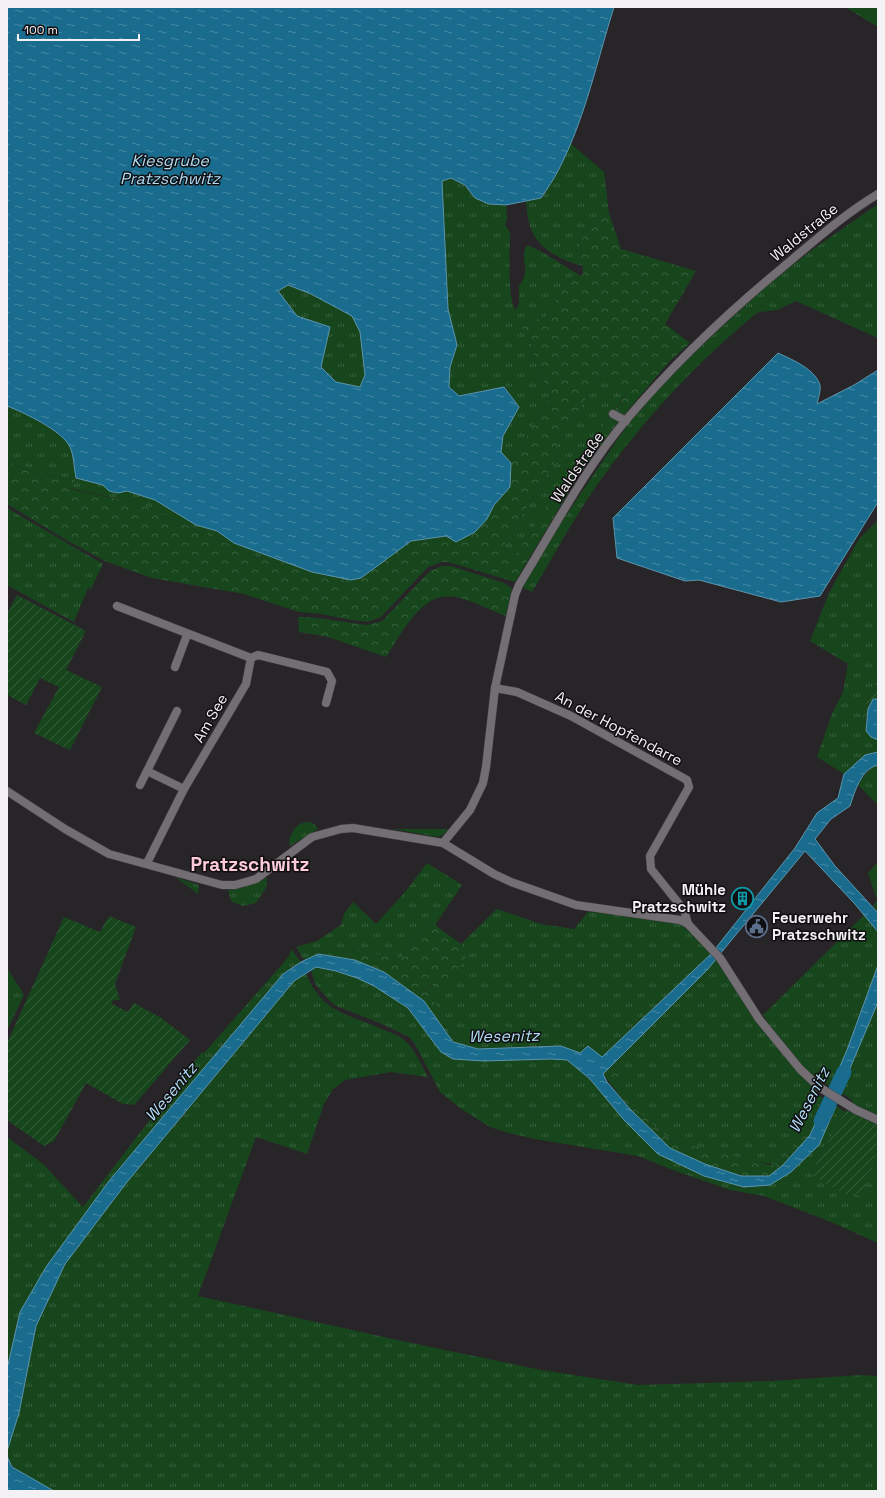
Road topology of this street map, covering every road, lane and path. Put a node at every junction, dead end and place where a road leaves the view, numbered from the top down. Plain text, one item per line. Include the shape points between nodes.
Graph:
1 (878, 194) edge
2 (613, 414) dead end
3 (626, 421) junction
4 (117, 606) dead end
5 (187, 635) junction
6 (251, 658) junction
7 (176, 667) dead end
8 (495, 688) junction
9 (326, 704) dead end
10 (177, 711) dead end
11 (147, 771) junction
12 (140, 785) dead end
13 (184, 789) junction
14 (7, 791) edge
15 (443, 843) junction
16 (148, 863) junction
17 (688, 924) junction
18 (878, 1120) edge

1 - 3 street, Waldstraße via 819,236 758,288 673,367
2 - 3 street
3 - 8 street, Waldstraße via 580,484 519,585
4 - 5 street
5 - 6 street
5 - 7 street
6 - 9 street via 258,655 327,672 332,681
6 - 13 street, Am See via 246,684
8 - 15 street, Waldstraße via 483,783 470,810
8 - 17 street, An der Hopfendarre via 517,692 571,716 687,780 689,787 650,856 651,869 684,910
10 - 11 street, Am See
11 - 12 street, Am See
11 - 13 street
13 - 16 street, Am See
14 - 16 street via 65,830 103,850 119,858
15 - 16 street via 352,828 341,829 312,837 256,879 235,885 213,883
15 - 17 street via 505,880 576,905 680,920
17 - 18 street via 720,958 759,1019 800,1069 819,1087

